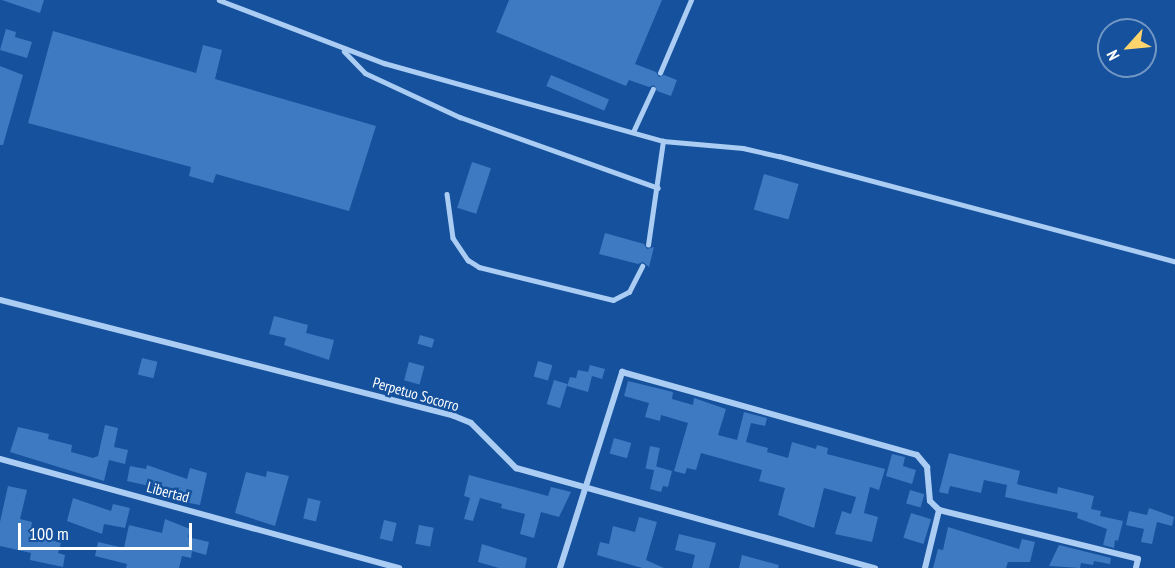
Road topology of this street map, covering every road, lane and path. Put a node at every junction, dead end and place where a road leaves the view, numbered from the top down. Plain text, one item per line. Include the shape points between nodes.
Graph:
1 (219, 0) edge
2 (691, 0) edge
3 (342, 49) junction
4 (660, 73) dead end
5 (653, 89) dead end
6 (633, 132) junction
7 (663, 141) junction
8 (658, 188) junction
9 (447, 194) dead end
10 (648, 245) dead end
11 (1175, 261) edge
12 (642, 266) dead end
13 (0, 300) edge
14 (0, 459) edge
15 (585, 489) junction
16 (939, 510) junction
17 (399, 568) edge
18 (560, 568) edge
19 (875, 568) edge
20 (925, 568) edge
21 (1136, 568) edge

1 - 3 lane
2 - 4 lane
3 - 6 lane
3 - 8 lane via 365,73 460,117
5 - 6 lane
6 - 7 lane
7 - 8 lane
7 - 11 lane via 743,148 779,156
8 - 10 lane
9 - 12 lane via 453,238 468,260 479,267 613,300 630,292
13 - 15 street, Perpetuo Socorro via 454,416 471,423 516,468
14 - 17 street, Libertad
15 - 16 street via 622,372 917,455 927,467 930,501
15 - 18 street
15 - 19 street, Perpetuo Socorro
16 - 20 street
16 - 21 street via 1138,559

